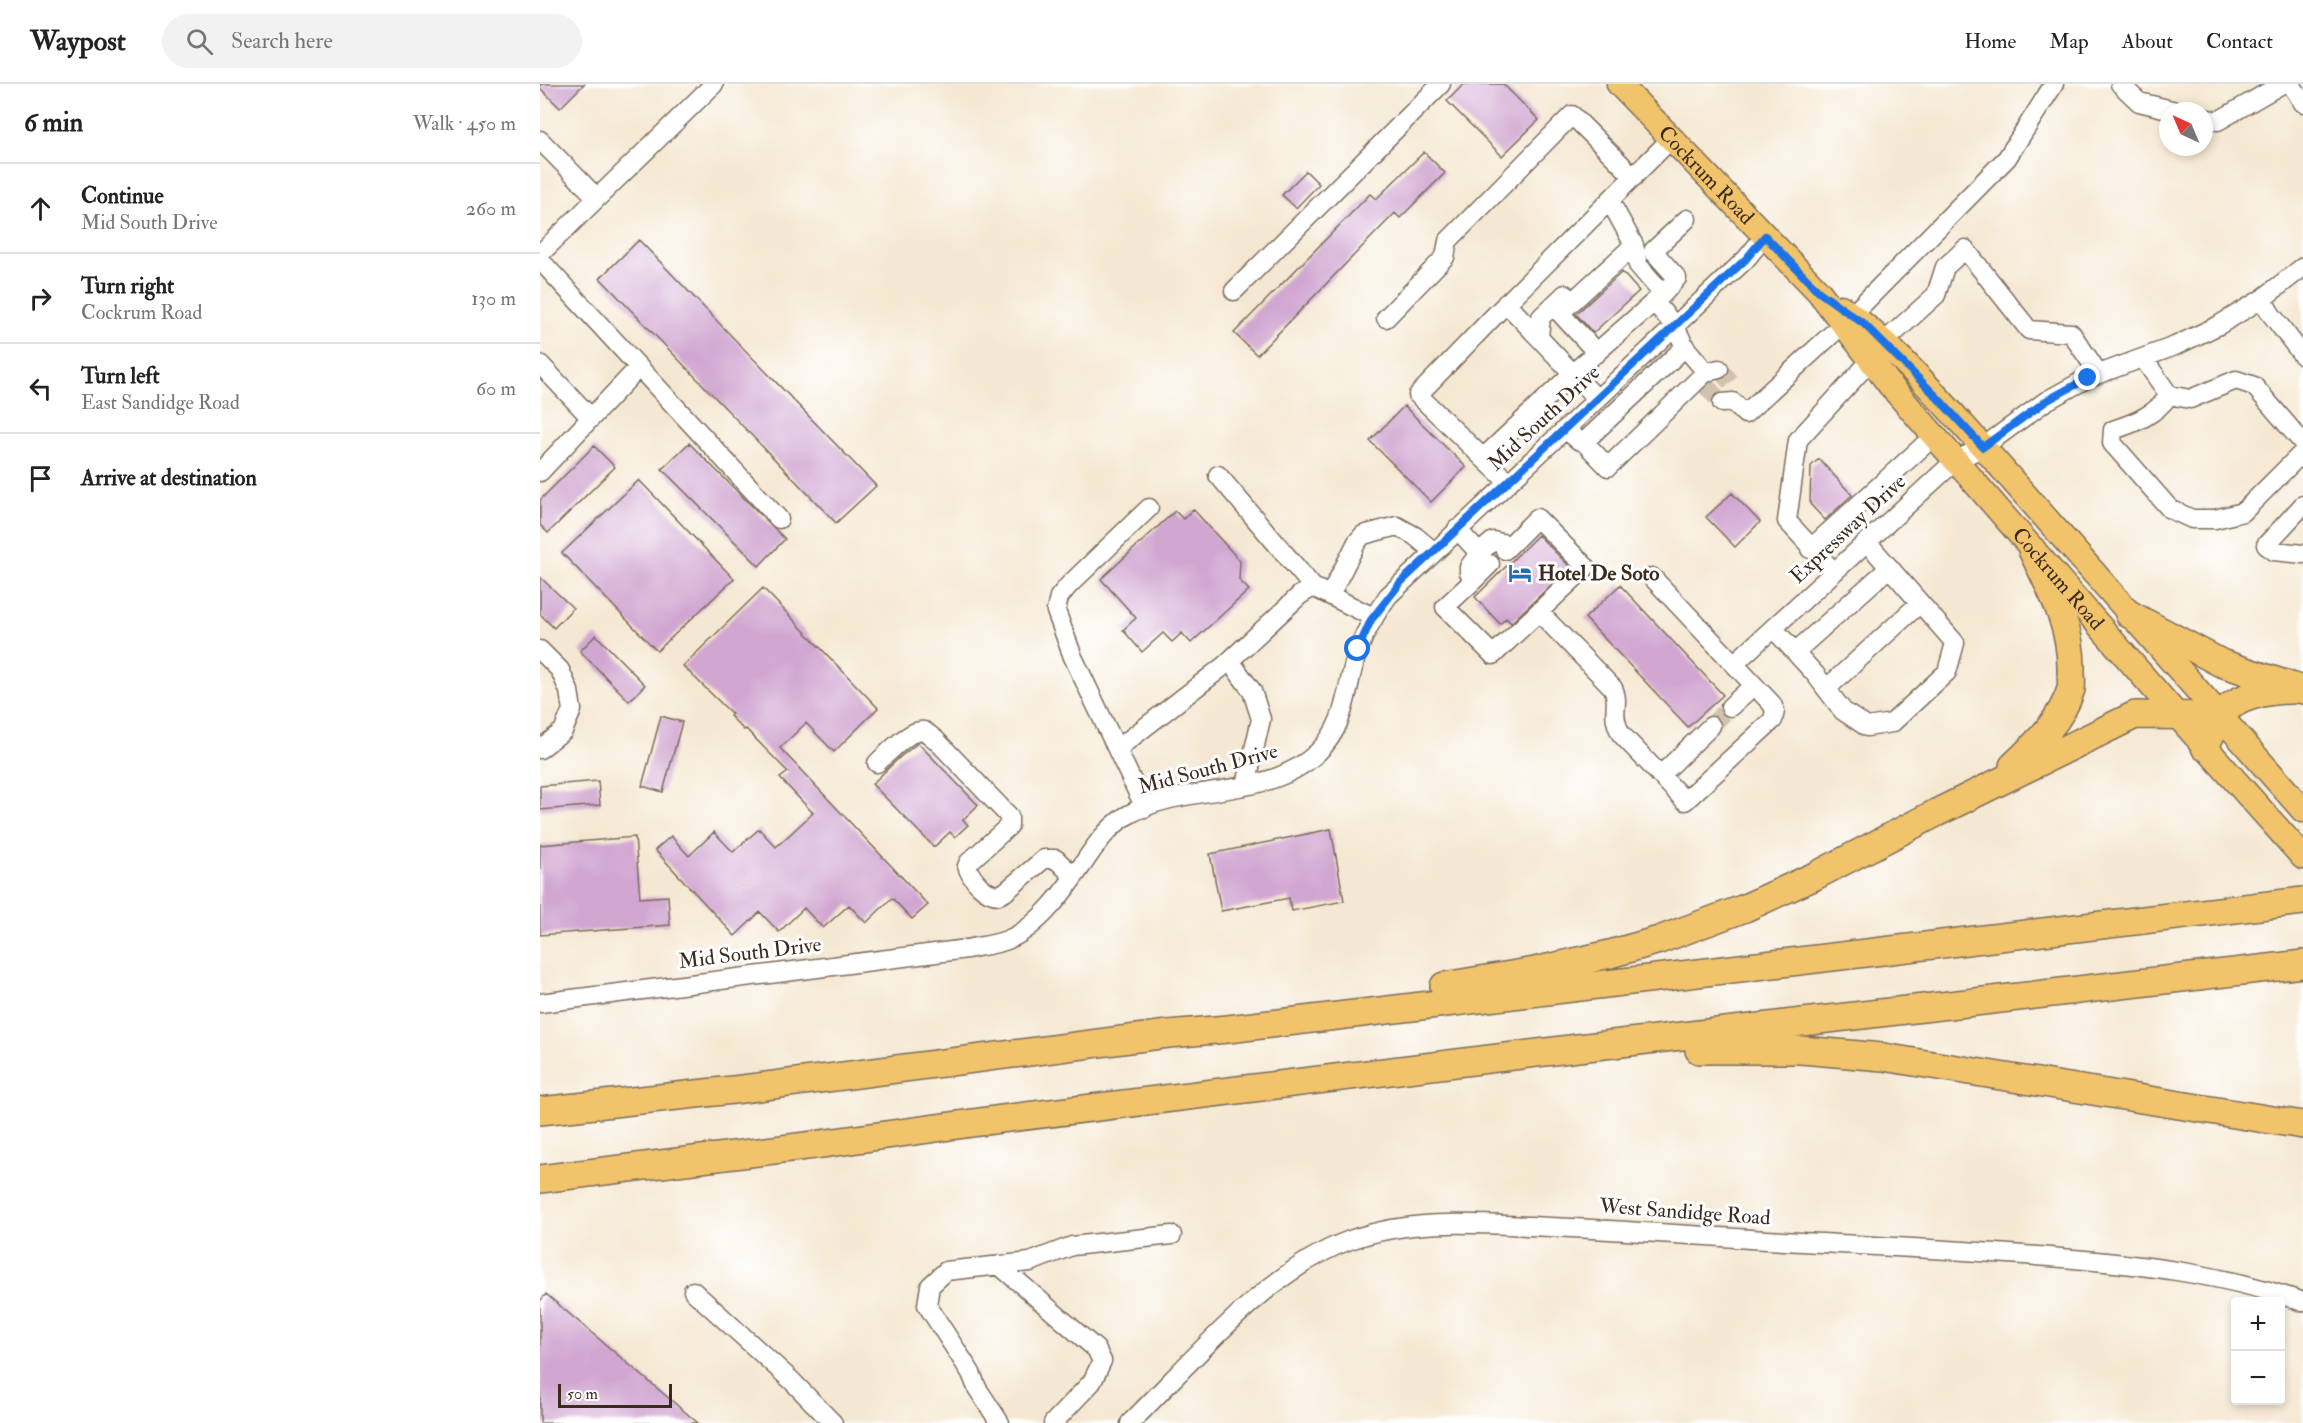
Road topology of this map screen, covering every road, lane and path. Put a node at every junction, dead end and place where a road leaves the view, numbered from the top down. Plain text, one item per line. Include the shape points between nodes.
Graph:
1 (714, 84) edge
2 (1441, 84) edge
3 (1619, 84) edge
4 (2054, 84) edge
5 (2120, 84) edge
6 (2282, 84) edge
7 (2291, 84) edge
8 (2303, 103) edge
9 (2159, 107) edge
10 (2213, 120) edge
11 (1671, 139) junction
12 (540, 140) edge
13 (1634, 177) junction
14 (597, 198) junction
15 (1610, 201) junction
16 (1687, 219) dead end
17 (1765, 236) junction
18 (1630, 240) junction
19 (1653, 251) junction
20 (540, 254) edge
21 (540, 261) edge
22 (1638, 265) junction
23 (2303, 267) edge
24 (1234, 291) dead end
25 (1659, 298) junction
26 (2262, 299) junction
27 (1506, 303) junction
28 (1386, 318) dead end
29 (1848, 320) junction
30 (1675, 326) junction
31 (1539, 337) junction
32 (1685, 347) junction
33 (1877, 351) junction
34 (1597, 353) junction
35 (2303, 356) edge
36 (2143, 357) junction
37 (540, 364) edge
38 (639, 367) junction
39 (1573, 373) junction
40 (2098, 374) junction
41 (2169, 394) junction
42 (1730, 397) tunnel mouth
43 (1598, 399) junction
44 (591, 418) junction
45 (1565, 429) junction
46 (1934, 436) junction
47 (1584, 442) junction
48 (2303, 443) edge
49 (1983, 447) junction
50 (2303, 452) edge
51 (1483, 458) junction
52 (1955, 461) junction
53 (540, 471) edge
54 (1218, 475) dead end
55 (1508, 482) junction
56 (2303, 506) edge
57 (1149, 508) dead end
58 (779, 519) dead end
59 (1457, 530) junction
60 (1866, 542) junction
61 (1810, 549) junction
62 (2032, 550) junction
63 (1433, 551) junction
64 (2303, 554) edge
65 (1485, 558) junction
66 (1889, 568) junction
67 (1834, 572) junction
68 (1652, 578) dead end
69 (1313, 587) junction
70 (1330, 595) junction
71 (1920, 603) junction
72 (1539, 612) junction
73 (2129, 614) junction
74 (1373, 617) junction
75 (1773, 628) junction
76 (540, 650) edge
77 (1795, 652) junction
78 (1734, 664) junction
79 (1225, 665) junction
80 (1754, 685) junction
81 (1826, 689) junction
82 (2302, 690) edge
83 (1730, 707) tunnel mouth
84 (2176, 714) junction
85 (2220, 716) junction
86 (1711, 726) tunnel mouth
87 (2205, 747) junction
88 (540, 749) edge
89 (1117, 749) junction
90 (878, 763) dead end
91 (1660, 775) junction
92 (1246, 785) junction
93 (1991, 786) junction
94 (1145, 807) junction
95 (2303, 810) edge
96 (2303, 857) edge
97 (1074, 877) junction
98 (2303, 901) edge
99 (2300, 965) edge
100 (540, 1003) edge
101 (1228, 1029) junction
102 (1578, 1048) junction
103 (540, 1111) edge
104 (2303, 1125) edge
105 (544, 1179) edge
106 (1172, 1236) dead end
107 (999, 1265) junction
108 (693, 1291) dead end
109 (2303, 1302) edge
110 (833, 1423) edge
111 (1000, 1423) edge
112 (1053, 1423) edge
113 (1130, 1423) edge

1 - 14 street
2 - 24 street
3 - 11 main road, Cockrum Road
4 - 29 street via 2007,158
5 - 9 street via 2139,102
6 - 10 street via 2218,121
7 - 8 street
11 - 13 street
11 - 17 main road, Cockrum Road
12 - 14 street
13 - 15 street
13 - 28 street via 1572,115 1448,241 1445,257
14 - 20 street
15 - 18 street
15 - 27 street
16 - 19 street
17 - 29 main road, Cockrum Road
17 - 30 street, Mid South Drive
18 - 22 street
18 - 31 street via 1540,317
18 - 34 street via 1560,313
19 - 22 street
19 - 25 street via 1677,278
21 - 38 street
22 - 25 street
23 - 26 street, Expressway Drive
25 - 30 street
25 - 34 street
26 - 35 street
26 - 36 street, Expressway Drive via 2219,325
27 - 31 street
27 - 51 street via 1419,395
29 - 33 main road, Cockrum Road
29 - 42 street via 1744,414
30 - 32 street
30 - 43 street, Mid South Drive
31 - 39 street
32 - 47 street
32 - 47 street via 1710,376 1608,467
33 - 40 street via 1936,295 1945,267 1965,249 2029,330 2071,333
33 - 46 main road, Cockrum Road
33 - 49 main road, Cockrum Road via 1935,395
33 - 61 street via 1798,440 1787,521
34 - 39 street
36 - 40 street, Expressway Drive
36 - 41 street
37 - 44 street
38 - 44 street
38 - 58 street
39 - 43 street
39 - 51 street
40 - 49 street, Expressway Drive via 2046,401
41 - 48 street via 2190,399 2236,380 2254,386
41 - 50 street via 2162,406 2113,430 2112,443 2170,509 2192,519 2215,519 2243,512
43 - 45 street, Mid South Drive
44 - 53 street
45 - 47 street
45 - 55 street, Mid South Drive
46 - 52 main road, Cockrum Road
46 - 61 street
49 - 52 street, Expressway Drive
49 - 73 main road, Cockrum Road
51 - 55 street
52 - 60 street, Expressway Drive
52 - 62 main road, Cockrum Road
54 - 69 street
55 - 59 street, Mid South Drive
56 - 64 street via 2266,545 2274,551
57 - 89 street via 1069,585 1059,597 1056,611 1073,657
59 - 63 street, Mid South Drive
59 - 65 street
60 - 66 street
60 - 67 street, Expressway Drive
61 - 67 street
62 - 84 main road, Cockrum Road
62 - 93 highway via 2067,624 2072,654 2071,689 2039,742
63 - 70 street via 1397,526 1363,534
63 - 74 street, Mid South Drive
65 - 72 street via 1469,567 1474,580 1445,608 1493,655
65 - 72 street via 1493,541 1508,548 1538,518 1586,567
66 - 71 street
66 - 77 street
67 - 75 street, Expressway Drive
68 - 78 street
69 - 70 street
69 - 79 street
70 - 74 street
71 - 81 street
71 - 81 street via 1954,643 1947,672 1892,723 1866,727 1843,711
72 - 91 street via 1613,688 1615,723
73 - 82 highway via 2221,663
73 - 85 main road, Cockrum Road
74 - 92 street, Mid South Drive via 1358,649 1346,705 1324,747 1294,770
75 - 77 street
75 - 78 street, Expressway Drive
76 - 88 street via 560,670 572,710 563,731
77 - 81 street
78 - 80 street
79 - 89 street
79 - 92 street via 1233,665 1252,691 1261,719
80 - 83 street
80 - 91 street via 1772,704 1773,720 1685,801
82 - 85 highway via 2257,694
84 - 85 highway
84 - 87 main road, Cockrum Road
84 - 93 highway via 2135,715
85 - 87 highway
85 - 95 main road, Cockrum Road
86 - 91 street
87 - 96 main road, Cockrum Road
89 - 94 street
90 - 97 street via 910,735 923,731 1009,816 1009,826 967,866 987,893 1005,892 1044,859 1056,860
92 - 94 street, Mid South Drive
93 - 101 highway via 1788,889 1659,940 1536,971 1329,1005
94 - 97 street, Mid South Drive via 1114,825
97 - 100 street, Mid South Drive via 1036,921 1009,939 993,944
98 - 101 highway
99 - 102 highway
101 - 103 highway
102 - 104 highway via 1644,1052 1801,1050 1883,1057
102 - 105 highway
106 - 107 street via 1072,1246 1030,1262
107 - 111 street via 946,1271 930,1286 927,1305
107 - 112 street via 1096,1349 1102,1361 1092,1382
108 - 110 street
109 - 113 street, West Sandidge Road via 2164,1268 2117,1263 1557,1227 1457,1223 1408,1226 1346,1241 1304,1262 1269,1287

